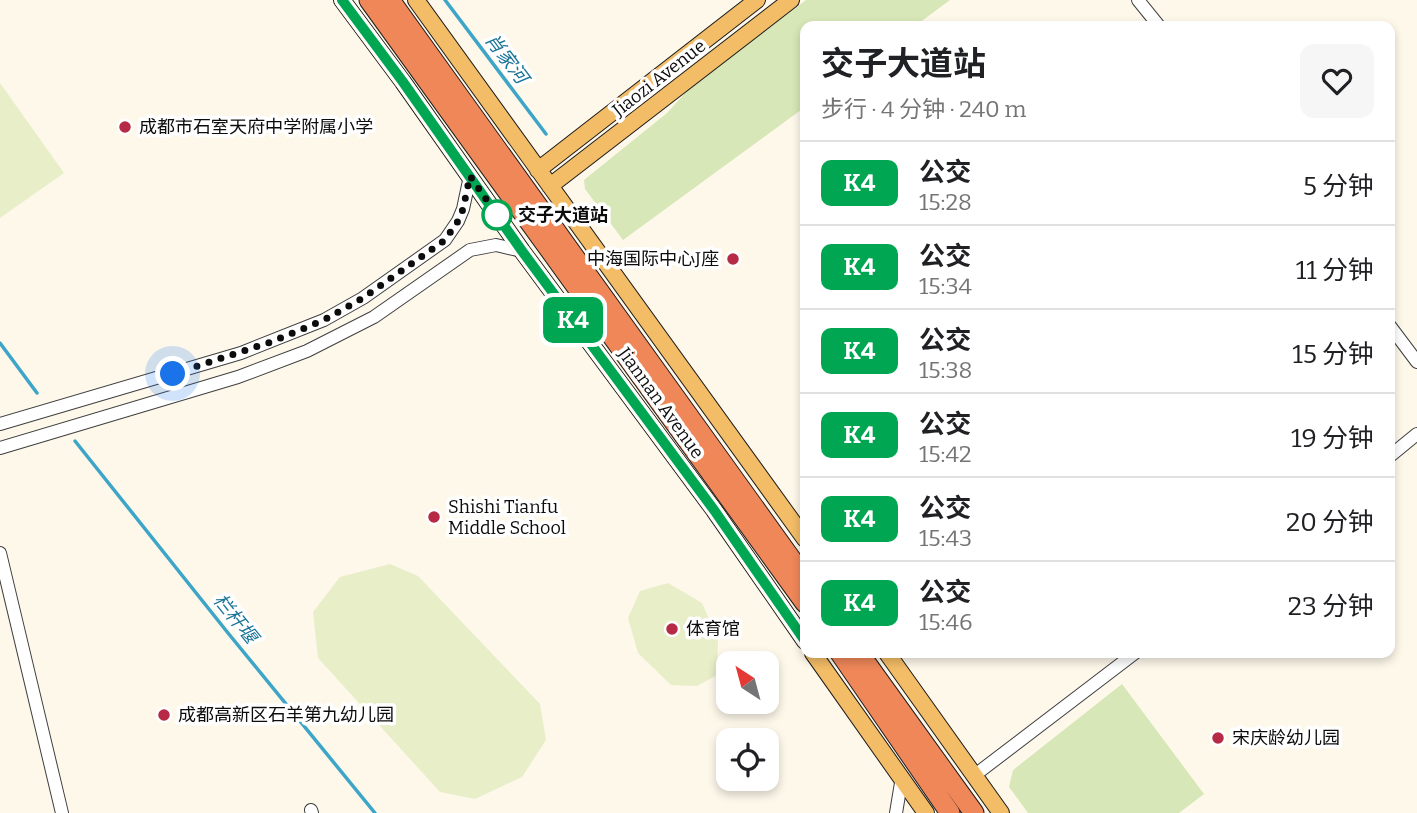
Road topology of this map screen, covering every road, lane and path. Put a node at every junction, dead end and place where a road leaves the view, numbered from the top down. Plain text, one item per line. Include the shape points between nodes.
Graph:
1 (342, 0) edge
2 (369, 0) edge
3 (390, 0) edge
4 (416, 0) edge
5 (757, 0) edge
6 (791, 0) edge
7 (1138, 0) edge
8 (1155, 21) edge
9 (394, 33) junction
10 (403, 82) junction
11 (538, 170) junction
12 (470, 176) junction
13 (550, 186) junction
14 (522, 251) junction
15 (1395, 333) edge
16 (1417, 362) edge
17 (0, 424) edge
18 (1417, 434) edge
19 (0, 448) edge
20 (1395, 452) edge
21 (800, 532) edge
22 (0, 553) edge
23 (800, 571) edge
24 (800, 596) edge
25 (800, 634) edge
26 (817, 658) edge
27 (838, 658) edge
28 (842, 658) edge
29 (863, 658) edge
30 (891, 658) edge
31 (1128, 658) edge
32 (840, 691) junction
33 (975, 775) junction
34 (902, 777) junction
35 (62, 813) edge
36 (896, 813) edge
37 (926, 813) edge
38 (950, 813) edge
39 (974, 813) edge
40 (1001, 813) edge

1 - 10 main road
2 - 9 highway, Jiannan Avenue
3 - 23 highway, Jiannan Avenue
4 - 11 main road
5 - 11 main road, Jiaozi Avenue
6 - 13 main road, Jiaozi Avenue
7 - 8 street
9 - 10 main road
9 - 24 highway, Jiannan Avenue
10 - 12 main road
11 - 13 main road
12 - 14 main road
12 - 17 street via 463,209 445,240 324,320 242,353
13 - 21 main road
14 - 19 street via 496,246 470,250 374,317 307,351 238,377
14 - 25 main road
15 - 16 street
18 - 20 street
22 - 35 street
26 - 32 main road
27 - 32 main road
28 - 38 highway
29 - 39 highway
30 - 33 main road
31 - 33 street
32 - 34 main road
33 - 40 main road
34 - 36 street
34 - 37 main road

